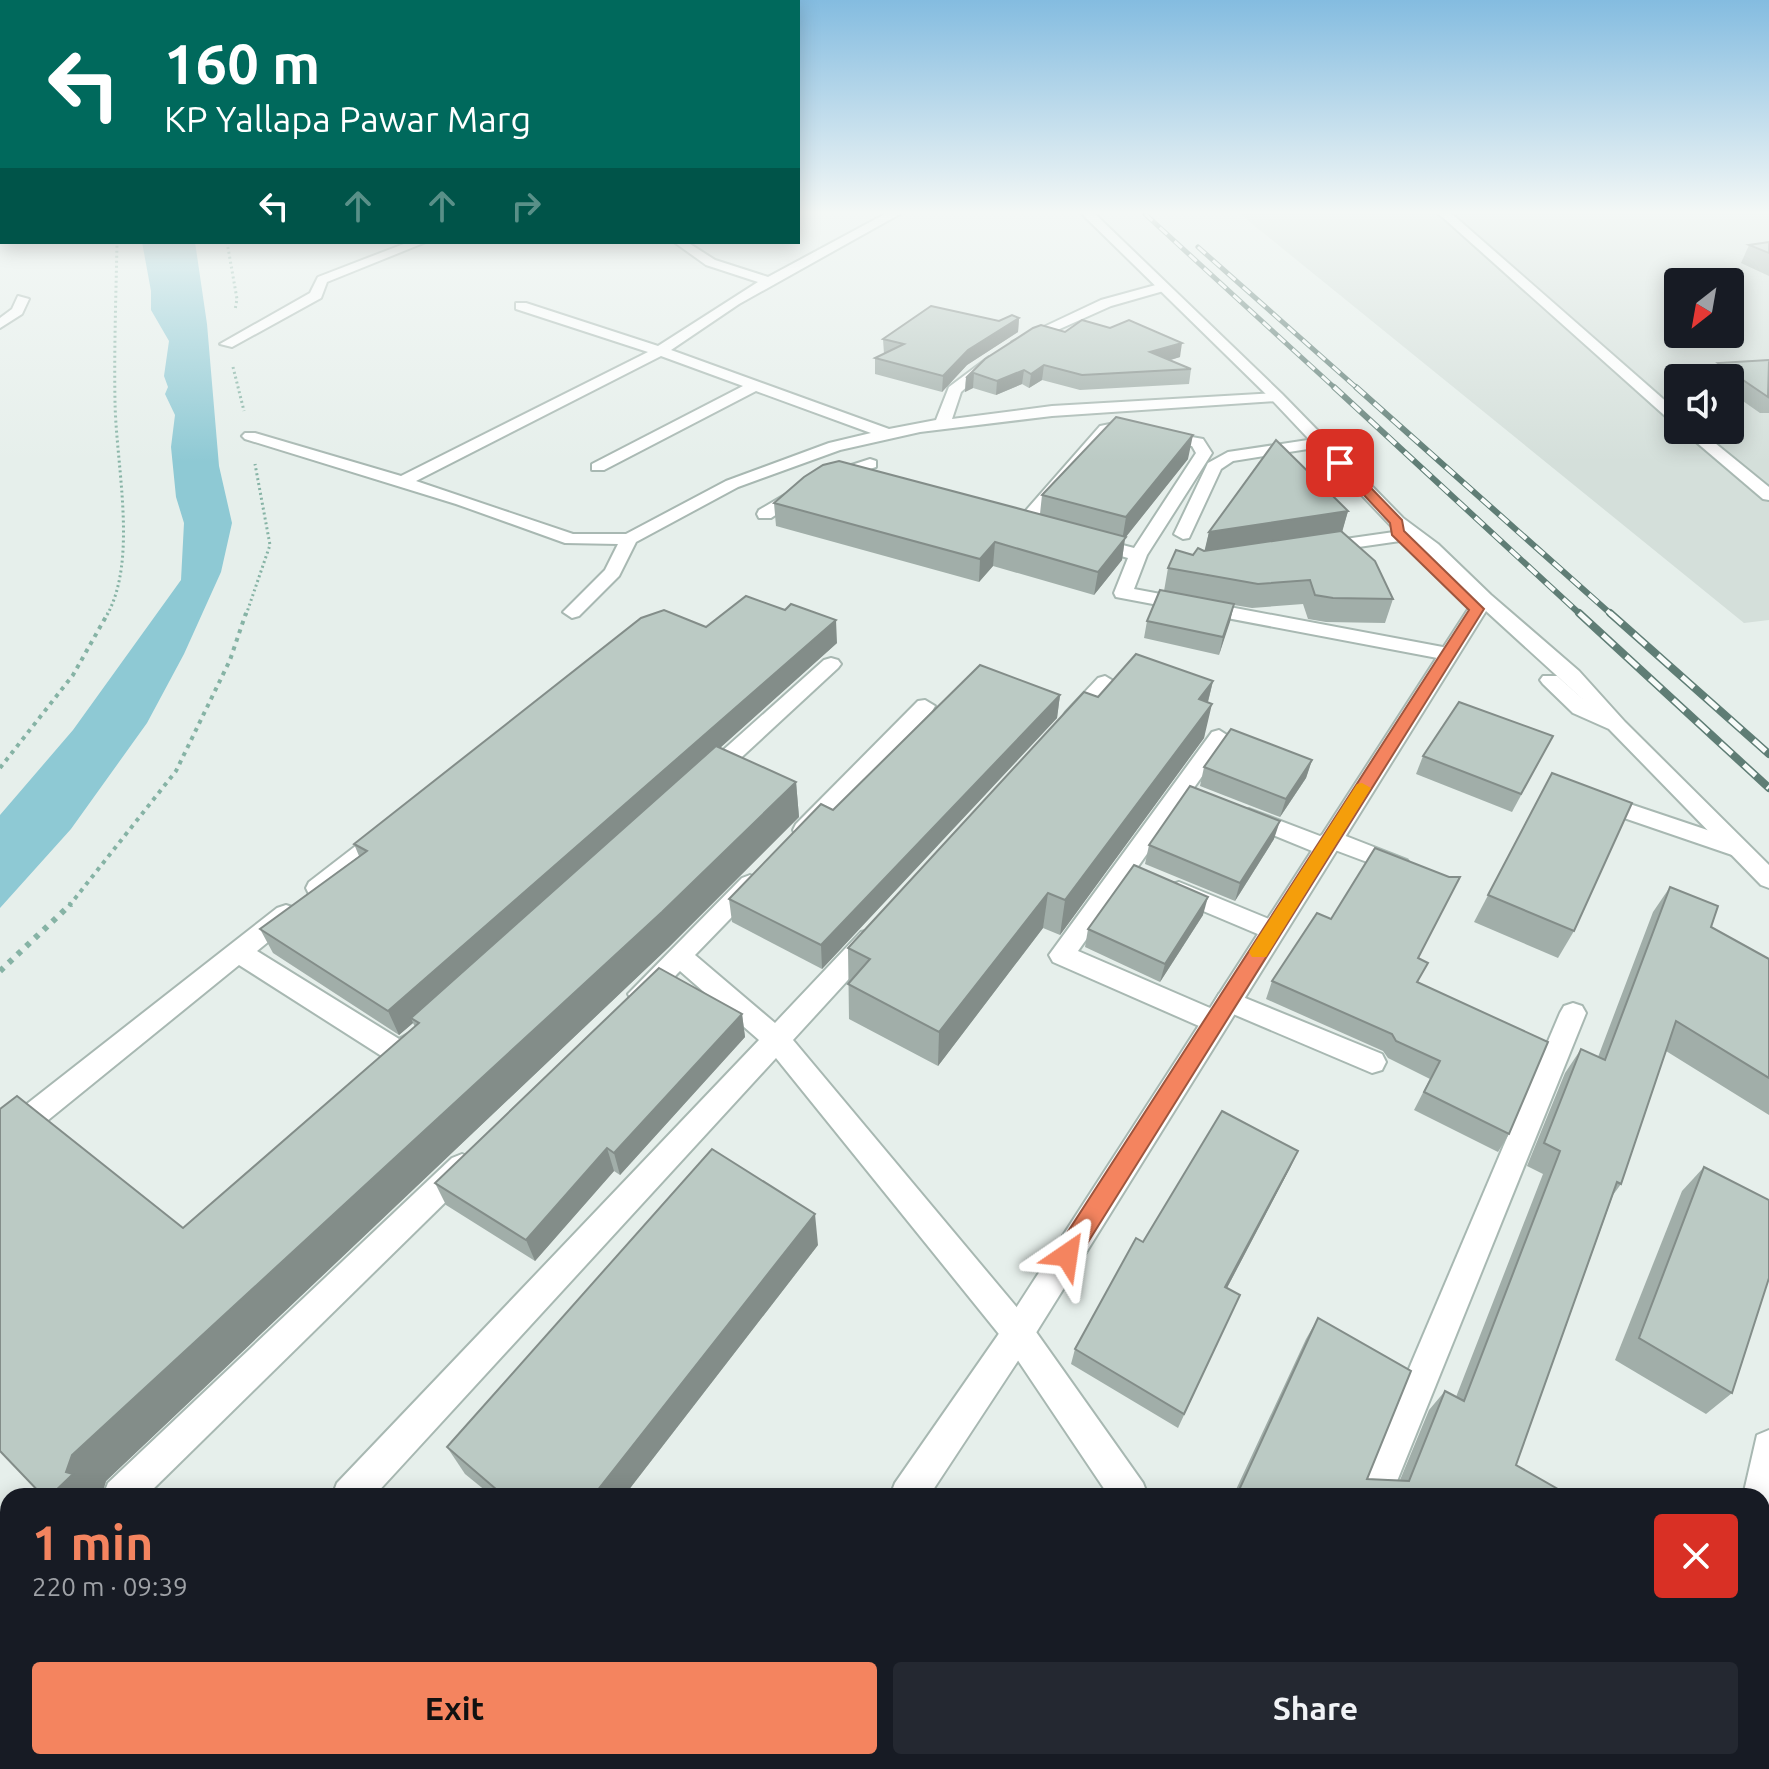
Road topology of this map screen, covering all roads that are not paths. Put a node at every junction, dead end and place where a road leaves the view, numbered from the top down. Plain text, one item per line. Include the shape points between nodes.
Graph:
1 (313, 297) edge
2 (745, 297) edge
3 (1129, 297) edge
4 (1173, 297) edge
5 (1538, 297) edge
6 (23, 299) dead end
7 (521, 306) dead end
8 (0, 324) edge
9 (227, 344) road end
10 (660, 351) junction
11 (755, 386) junction
12 (1277, 397) junction
13 (1664, 408) edge
14 (942, 425) junction
15 (888, 434) junction
16 (250, 436) road end
17 (1321, 443) junction
18 (1707, 444) edge
19 (870, 464) dead end
20 (598, 467) dead end
21 (838, 474) junction
22 (402, 482) junction
23 (869, 482) edge
24 (1769, 495) edge
25 (765, 514) dead end
26 (1023, 524) edge
27 (1399, 529) junction
28 (1183, 534) dead end
29 (629, 539) junction
30 (1081, 539) edge
31 (1309, 550) edge
32 (1138, 555) junction
33 (1480, 604) junction
34 (572, 612) dead end
35 (1448, 654) junction
36 (831, 664) dead end
37 (1105, 682) dead end
38 (925, 706) dead end
39 (1219, 737) dead end
40 (1052, 739) edge
41 (692, 790) edge
42 (1570, 791) edge
43 (1224, 807) edge
44 (400, 823) edge
45 (1328, 843) junction
46 (1738, 849) junction
47 (1125, 868) junction
48 (1427, 877) edge
49 (1769, 879) edge
50 (883, 925) edge
51 (1272, 931) junction
52 (238, 952) junction
53 (680, 956) junction
54 (623, 1011) edge
55 (1221, 1011) junction
56 (1573, 1013) dead end
57 (436, 1023) edge
58 (777, 1040) junction
59 (1372, 1062) dead end
60 (0, 1142) edge
61 (487, 1143) edge
62 (1018, 1333) junction
63 (1769, 1447) edge
64 (129, 1488) edge
65 (357, 1488) edge
66 (913, 1488) edge
67 (1125, 1488) edge
68 (1376, 1488) edge
69 (1762, 1488) edge

1 - 9 street
2 - 10 street
3 - 14 street via 1003,349 954,390
4 - 12 street
5 - 13 street
6 - 8 street
7 - 10 street
10 - 11 street
10 - 22 street
11 - 15 street
11 - 20 street
12 - 14 street via 1052,411
12 - 17 street
14 - 15 street
15 - 29 street via 835,446 732,484
16 - 22 street
17 - 27 street
17 - 28 street via 1228,457 1214,466
18 - 24 street
19 - 21 street
21 - 23 street
21 - 25 street
22 - 29 street via 571,539
26 - 32 street via 1105,429 1197,442 1204,453
27 - 31 street
27 - 33 street
29 - 34 street via 613,572
30 - 32 street
32 - 35 street via 1123,593
33 - 35 street
33 - 46 street via 1580,708 1618,727
35 - 45 street
36 - 41 street
37 - 40 street
38 - 53 street
39 - 47 street via 1188,793
42 - 46 street
43 - 45 street
44 - 52 street
45 - 48 street
45 - 51 street
46 - 49 street
47 - 51 street
47 - 55 street via 1062,955
50 - 58 street
51 - 55 street
52 - 57 street via 401,1054
52 - 60 street
53 - 54 street
53 - 58 street
55 - 59 street
55 - 62 street
56 - 68 street
58 - 62 street
58 - 65 street
61 - 64 street
62 - 66 street
62 - 67 street
63 - 69 street

